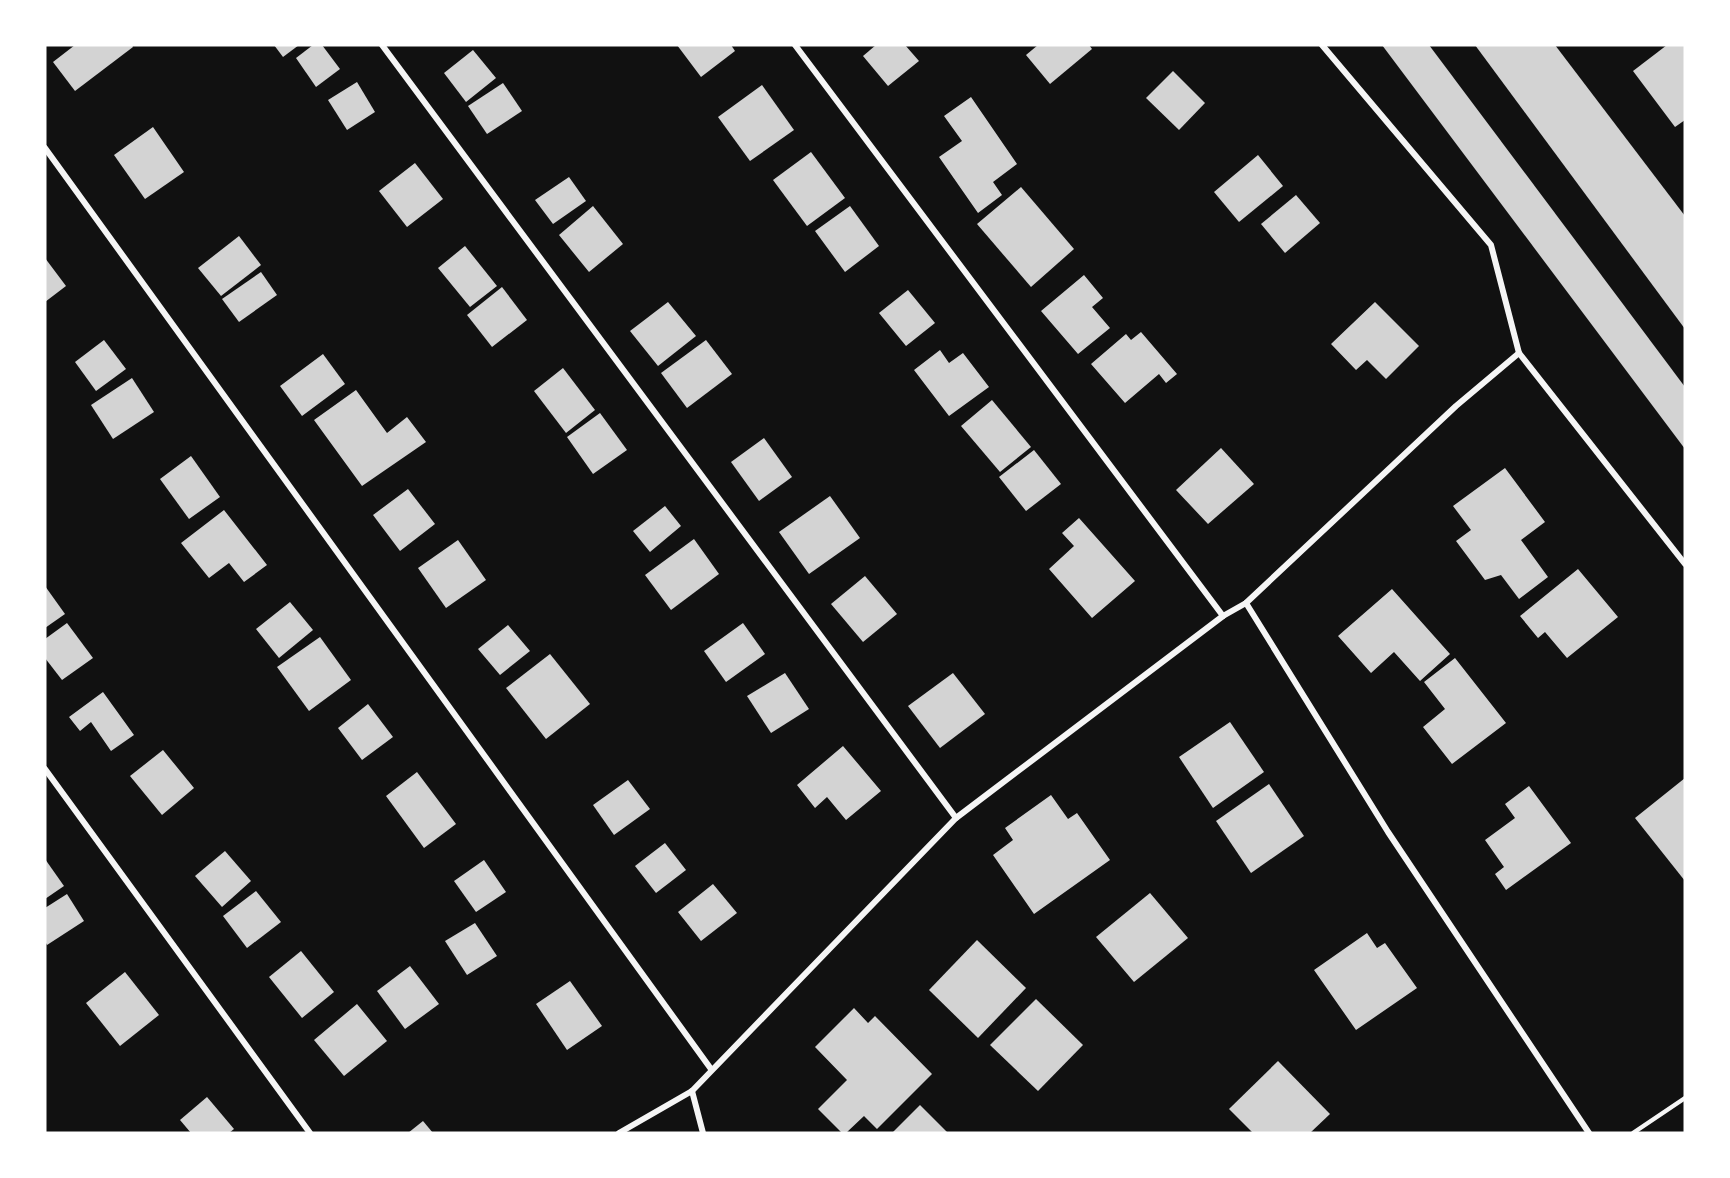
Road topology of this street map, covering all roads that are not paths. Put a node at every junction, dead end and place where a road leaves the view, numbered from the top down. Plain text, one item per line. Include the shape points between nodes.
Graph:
1 (382, 45) edge
2 (795, 45) edge
3 (1322, 45) edge
4 (45, 148) edge
5 (1520, 353) junction
6 (1685, 564) edge
7 (1246, 603) junction
8 (1223, 616) junction
9 (45, 768) edge
10 (956, 818) junction
11 (711, 1069) junction
12 (692, 1091) junction
13 (1685, 1098) edge
14 (310, 1133) edge
15 (619, 1133) edge
16 (703, 1133) edge
17 (1589, 1133) edge
18 (1633, 1133) edge

1 - 10 street
2 - 8 street
3 - 5 street via 1491,245
4 - 11 street
5 - 6 street
5 - 7 street via 1456,406
7 - 8 street
7 - 17 street via 1388,832
8 - 10 street
9 - 14 street
10 - 11 street
11 - 12 street
12 - 15 street
12 - 16 street
13 - 18 lane

